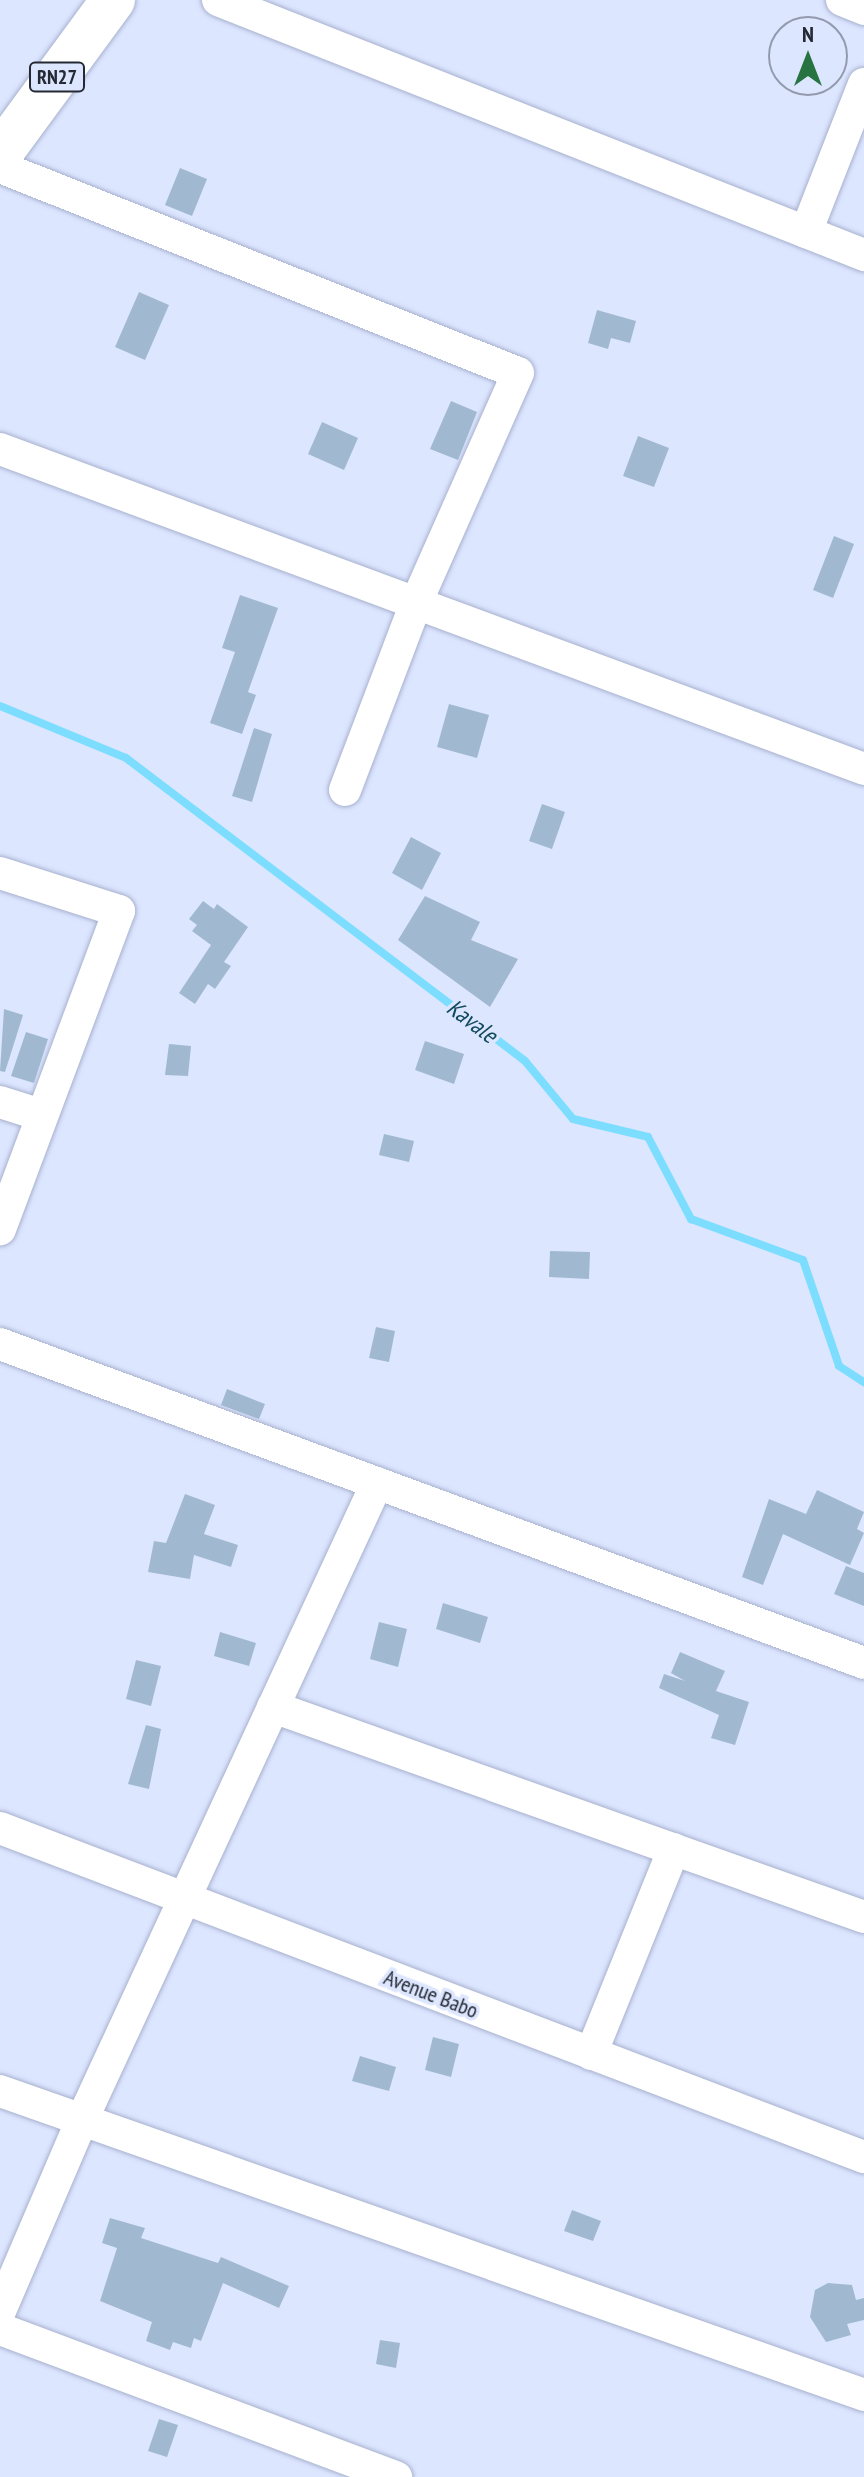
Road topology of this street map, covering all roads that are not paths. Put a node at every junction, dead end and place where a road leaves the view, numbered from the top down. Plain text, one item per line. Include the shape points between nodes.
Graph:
1 (113, 0) edge
2 (218, 0) edge
3 (842, 0) edge
4 (864, 9) edge
5 (864, 84) edge
6 (0, 154) edge
7 (0, 167) edge
8 (806, 232) junction
9 (864, 255) edge
10 (0, 449) edge
11 (416, 603) junction
12 (864, 769) edge
13 (345, 790) dead end
14 (0, 873) edge
15 (0, 1102) edge
16 (41, 1115) junction
17 (0, 1229) edge
18 (0, 1344) edge
19 (377, 1483) junction
20 (864, 1663) edge
21 (273, 1707) junction
22 (0, 1828) edge
23 (674, 1849) junction
24 (183, 1901) junction
25 (864, 1917) edge
26 (591, 2054) junction
27 (0, 2091) edge
28 (82, 2120) junction
29 (864, 2157) edge
30 (0, 2311) edge
31 (0, 2329) edge
32 (864, 2395) edge
33 (396, 2477) edge

1 - 6 main road, RN27
2 - 8 street
3 - 4 street
5 - 8 street
7 - 11 street via 518,373
8 - 9 street
10 - 11 street
11 - 12 street
11 - 13 street
14 - 16 street via 119,911
15 - 16 street
16 - 17 street
18 - 19 street
19 - 20 street
19 - 21 street
21 - 23 street
21 - 24 street
22 - 24 street, Avenue Babo
23 - 25 street
23 - 26 street
24 - 26 street, Avenue Babo
24 - 28 street
26 - 29 street, Avenue Babo
27 - 28 street
28 - 30 street
28 - 32 street
31 - 33 street

